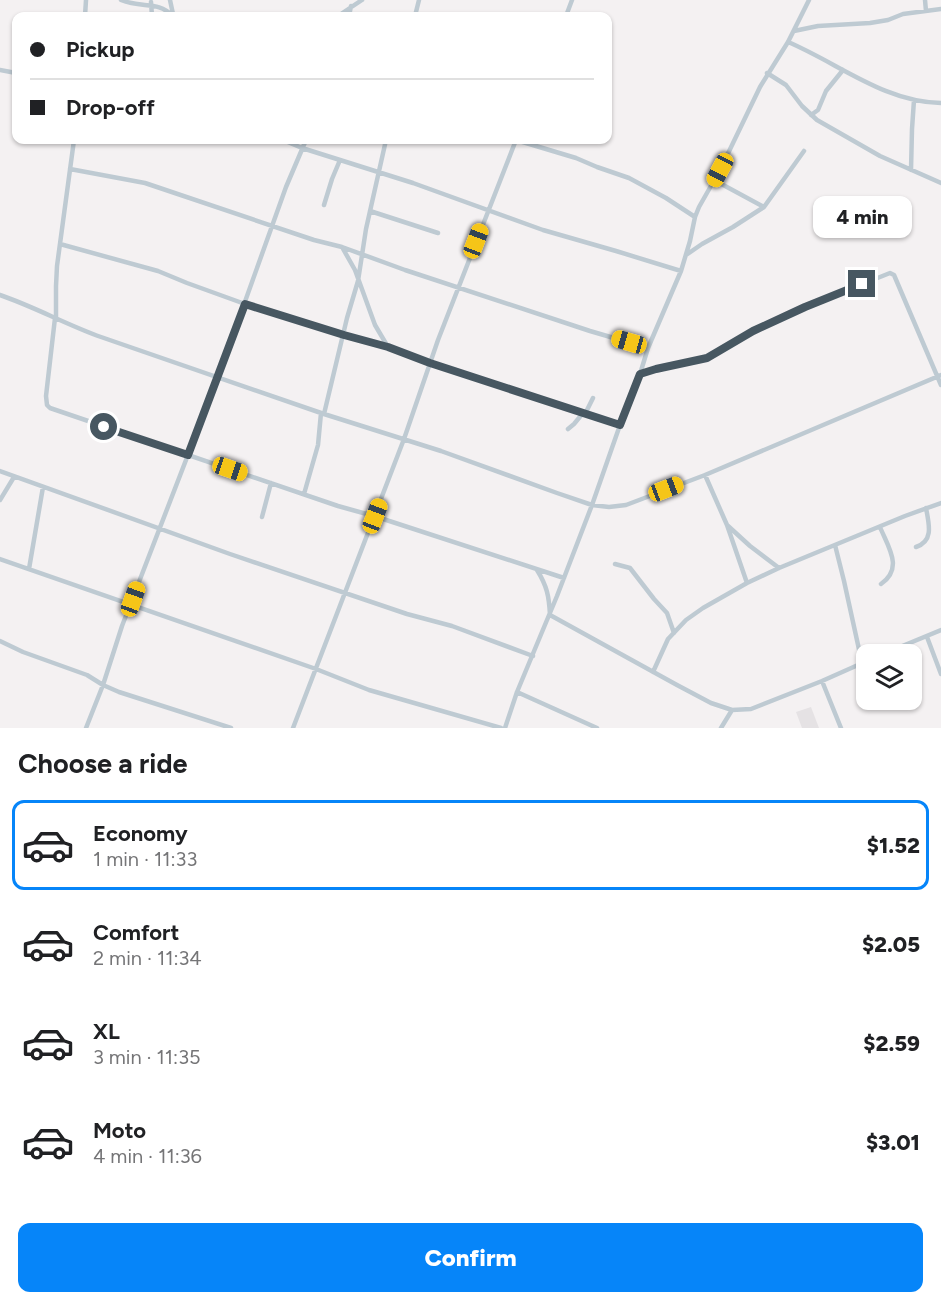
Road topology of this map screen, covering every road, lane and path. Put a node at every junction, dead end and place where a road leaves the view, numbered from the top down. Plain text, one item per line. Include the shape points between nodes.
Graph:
1 (121, 0) edge
2 (362, 0) edge
3 (809, 0) edge
4 (925, 0) edge
5 (151, 2) junction
6 (351, 6) junction
7 (941, 9) edge
8 (926, 11) junction
9 (152, 12) edge
10 (169, 12) edge
11 (343, 12) edge
12 (350, 12) edge
13 (794, 31) junction
14 (788, 42) junction
15 (843, 69) junction
16 (768, 73) junction
17 (914, 100) junction
18 (941, 103) edge
19 (811, 115) junction
20 (73, 144) edge
21 (292, 144) edge
22 (304, 144) edge
23 (385, 144) edge
24 (514, 144) edge
25 (529, 144) edge
26 (302, 148) junction
27 (804, 151) dead end
28 (340, 160) junction
29 (70, 169) junction
30 (911, 170) junction
31 (378, 172) junction
32 (714, 180) junction
33 (941, 183) edge
34 (324, 206) dead end
35 (764, 207) junction
36 (487, 210) junction
37 (370, 211) junction
38 (695, 217) junction
39 (272, 225) junction
40 (438, 234) dead end
41 (60, 244) junction
42 (342, 247) junction
43 (362, 255) junction
44 (686, 255) junction
45 (681, 271) junction
46 (358, 281) junction
47 (458, 287) junction
48 (0, 295) edge
49 (245, 304) junction
50 (56, 318) junction
51 (344, 335) junction
52 (388, 347) junction
53 (648, 348) junction
54 (430, 363) junction
55 (640, 374) junction
56 (939, 376) edge
57 (218, 377) junction
58 (941, 385) edge
59 (593, 398) dead end
60 (323, 414) junction
61 (584, 414) junction
62 (620, 425) junction
63 (568, 429) dead end
64 (404, 439) junction
65 (188, 455) junction
66 (0, 471) edge
67 (705, 475) junction
68 (15, 477) junction
69 (271, 483) junction
70 (43, 487) junction
71 (304, 494) junction
72 (0, 500) edge
73 (941, 503) edge
74 (592, 505) junction
75 (926, 508) junction
76 (375, 516) junction
77 (262, 517) dead end
78 (727, 525) junction
79 (880, 527) junction
80 (160, 528) junction
81 (835, 545) junction
82 (916, 548) dead end
83 (0, 559) edge
84 (615, 564) dead end
85 (779, 568) junction
86 (29, 569) junction
87 (537, 570) junction
88 (564, 578) junction
89 (747, 583) junction
90 (881, 584) dead end
91 (346, 593) junction
92 (131, 604) junction
93 (549, 615) junction
94 (941, 630) edge
95 (674, 633) junction
96 (927, 637) junction
97 (0, 641) edge
98 (860, 644) edge
99 (909, 644) edge
100 (533, 656) junction
101 (856, 666) edge
102 (316, 669) junction
103 (652, 672) junction
104 (941, 674) edge
105 (822, 681) junction
106 (103, 685) junction
107 (517, 692) junction
108 (732, 711) junction
109 (86, 728) edge
110 (231, 728) edge
111 (293, 728) edge
112 (503, 728) edge
113 (597, 728) edge
114 (721, 728) edge
115 (841, 728) edge

1 - 5 street
2 - 6 street
3 - 13 street
4 - 8 street
5 - 9 street
5 - 10 street via 162,4
6 - 11 street
6 - 12 street
7 - 8 street
8 - 13 street via 870,23
13 - 14 street
14 - 15 street
14 - 16 street
15 - 17 street via 884,91
15 - 19 street
16 - 19 street via 786,85
16 - 32 street
17 - 18 street
17 - 30 street
19 - 30 street
20 - 29 street
21 - 26 street
22 - 26 street
23 - 31 street
24 - 36 street
25 - 38 street via 629,178
26 - 28 street
26 - 39 street
27 - 35 street
28 - 31 street
28 - 34 street
29 - 39 street via 145,183
29 - 41 street
30 - 33 street
31 - 36 street
31 - 37 street
32 - 35 street
32 - 38 street
35 - 44 street
36 - 45 street
36 - 47 street
37 - 40 street
37 - 43 street
38 - 44 street
39 - 42 street
39 - 49 street
41 - 49 street via 158,271
41 - 50 street
42 - 43 street
42 - 46 street
43 - 46 street
43 - 47 street
44 - 45 street
45 - 53 street
46 - 51 street
46 - 52 street
47 - 53 street
47 - 54 street
48 - 50 street
49 - 51 street
49 - 57 street
50 - 57 street
50 - 65 street via 47,407
51 - 52 street
51 - 60 street
52 - 54 street
53 - 55 street
54 - 61 street
54 - 64 street
55 - 56 street via 707,358 764,326 890,273
55 - 62 street
56 - 58 street
56 - 67 street
57 - 60 street
57 - 65 street
59 - 61 street
60 - 64 street
60 - 71 street
61 - 62 street
61 - 63 street
62 - 74 street
64 - 74 street
64 - 76 street
65 - 69 street
65 - 80 street
66 - 68 street
67 - 74 street via 617,507
67 - 78 street
68 - 70 street
68 - 72 street
69 - 71 street
69 - 77 street
70 - 80 street
70 - 86 street
71 - 76 street
73 - 75 street
74 - 88 street
75 - 79 street
75 - 82 street via 928,537
76 - 87 street
76 - 91 street
78 - 85 street
78 - 89 street
79 - 81 street
79 - 90 street via 894,566
80 - 91 street
80 - 92 street
81 - 85 street
81 - 98 street
83 - 86 street
84 - 95 street via 633,571 667,613
85 - 89 street
86 - 92 street
87 - 88 street
87 - 93 street via 547,589
88 - 93 street
89 - 95 street via 703,608
91 - 100 street
91 - 102 street
92 - 102 street
92 - 106 street
93 - 100 street
93 - 103 street
94 - 96 street
95 - 103 street
96 - 99 street
96 - 104 street
97 - 106 street
100 - 107 street
101 - 105 street
102 - 111 street
102 - 112 street via 369,690
103 - 108 street
105 - 108 street via 752,709
105 - 115 street
106 - 109 street
106 - 110 street
107 - 112 street
107 - 113 street
108 - 114 street

